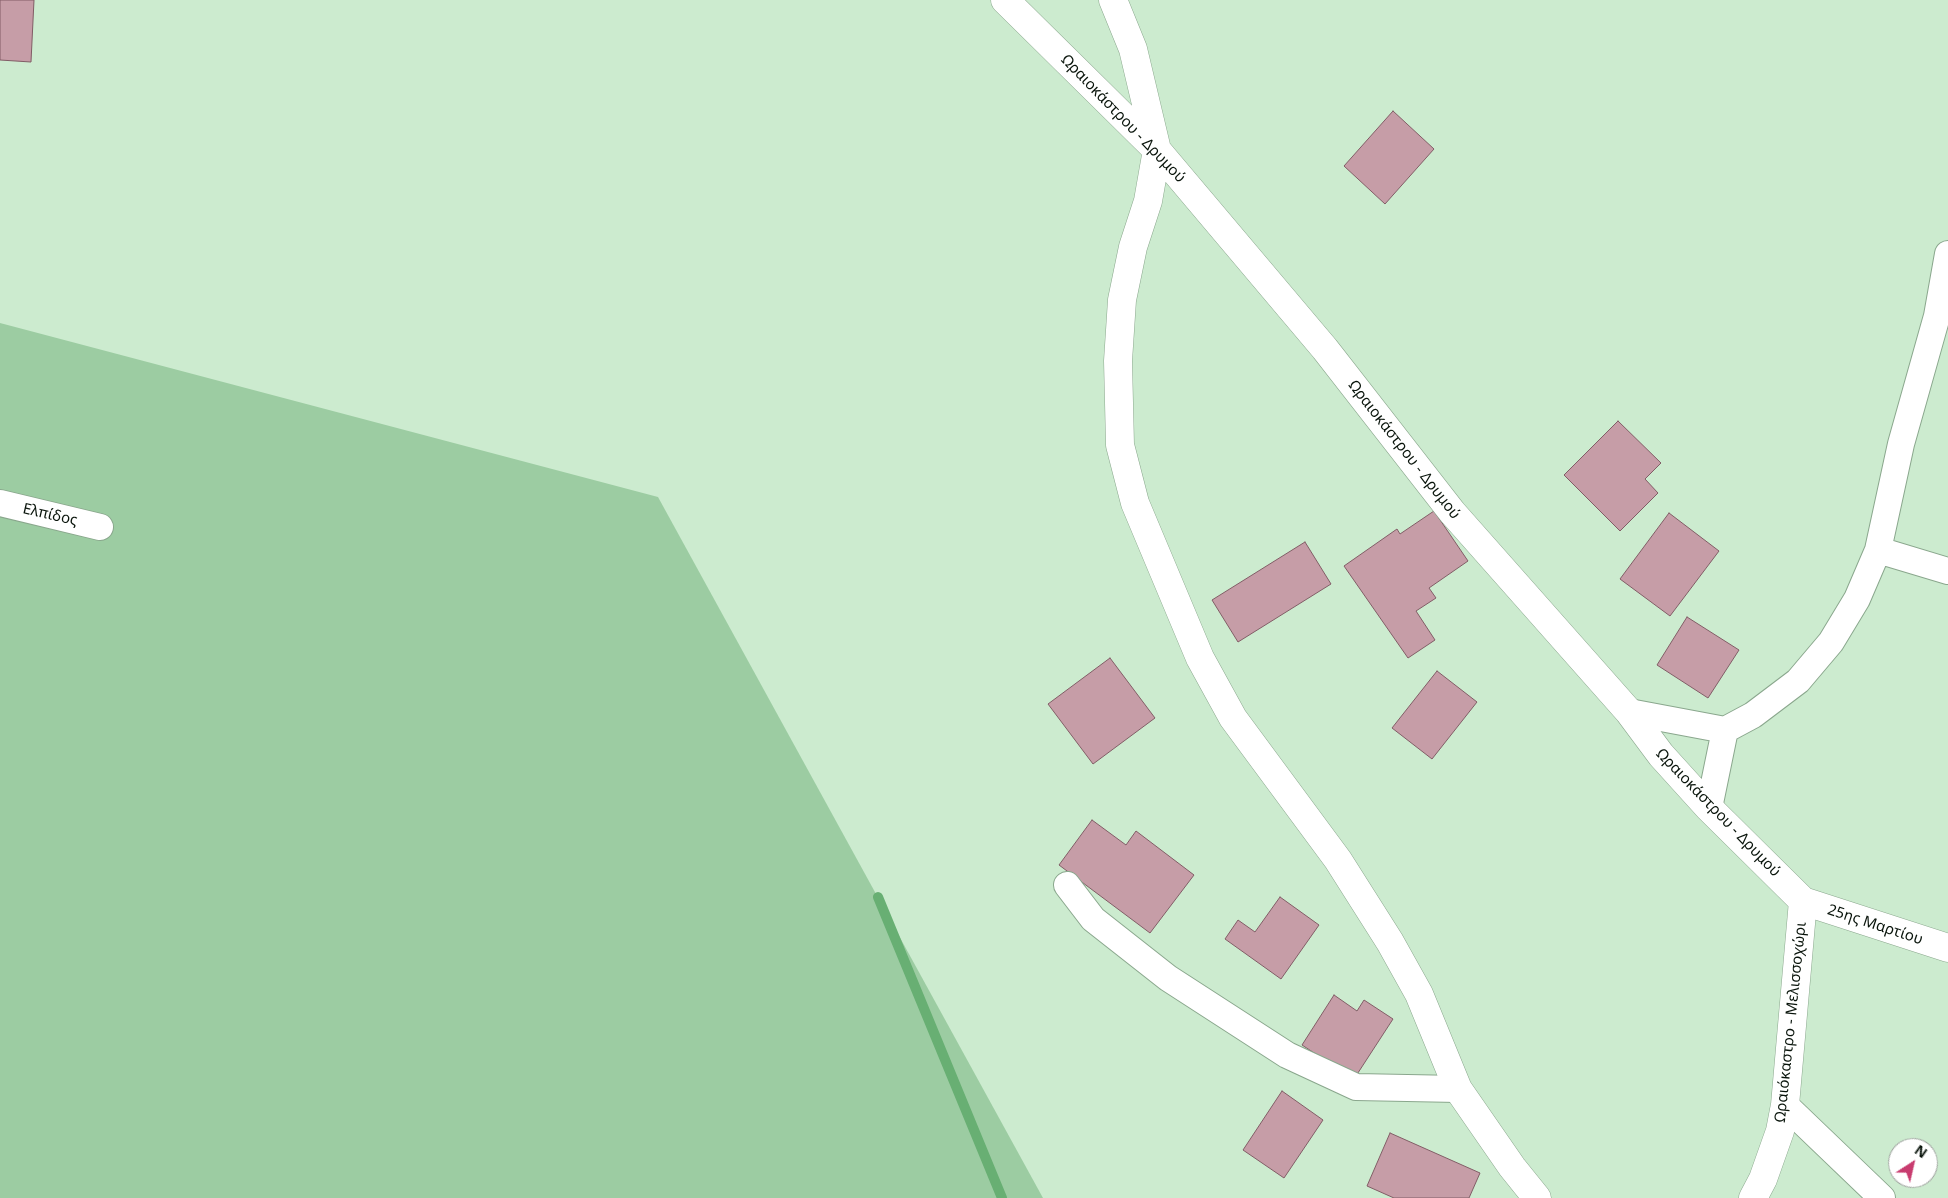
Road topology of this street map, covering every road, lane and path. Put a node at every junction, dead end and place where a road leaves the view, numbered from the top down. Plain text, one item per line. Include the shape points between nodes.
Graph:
1 (1005, 0) edge
2 (1113, 0) edge
3 (1157, 150) junction
4 (1948, 254) edge
5 (1937, 356) edge
6 (0, 503) edge
7 (100, 527) dead end
8 (1878, 550) junction
9 (1948, 571) edge
10 (1629, 712) junction
11 (1725, 730) junction
12 (1709, 808) junction
13 (1067, 885) dead end
14 (1803, 901) junction
15 (1948, 948) edge
16 (1458, 1089) junction
17 (1785, 1105) junction
18 (1537, 1198) edge
19 (1752, 1198) edge
20 (1882, 1198) edge

1 - 3 main road, Ωραιοκάστρου - Δρυμού
2 - 3 main road via 1133,49
3 - 10 main road, Ωραιοκάστρου - Δρυμού via 1325,349 1452,512
3 - 16 main road via 1148,201 1133,247 1122,300 1118,361 1120,445 1135,502 1205,666 1233,718 1338,860 1390,942 1419,994
4 - 5 street via 1937,316
5 - 8 street via 1901,444
6 - 7 street, Ελπίδος
8 - 9 street
8 - 11 street via 1857,600 1815,663 1779,698
10 - 11 street
10 - 12 main road, Ωραιοκάστρου - Δρυμού via 1661,755
11 - 12 street
12 - 14 main road, Ωραιοκάστρου - Δρυμού
13 - 16 street via 1094,919 1168,978 1287,1055 1356,1087
14 - 15 main road, 25ης Μαρτίου
14 - 17 main road, Ωραιόκαστρο - Μελισσοχώρι
16 - 18 main road
17 - 19 main road, Ωραιόκαστρο - Μελισσοχώρι via 1780,1131 1763,1179
17 - 20 street

